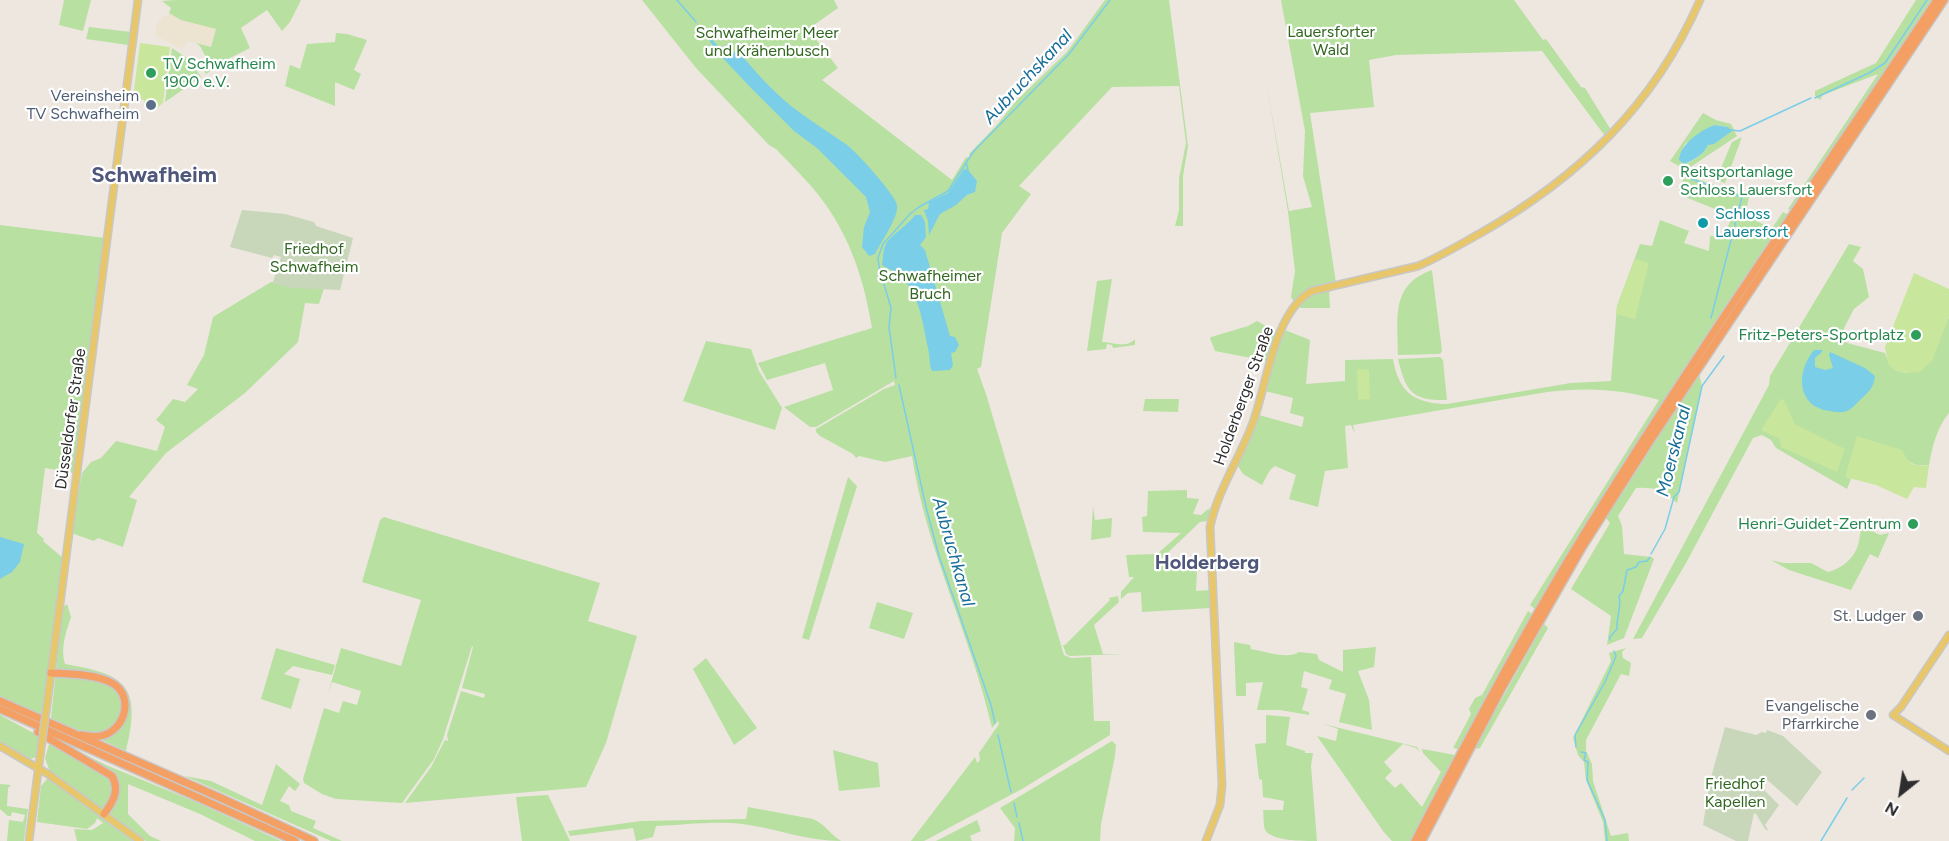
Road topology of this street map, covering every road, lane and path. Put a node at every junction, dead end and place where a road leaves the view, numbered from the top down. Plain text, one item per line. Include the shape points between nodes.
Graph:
1 (138, 0) edge
2 (1700, 0) edge
3 (1937, 0) edge
4 (1944, 0) edge
5 (1799, 212) junction
6 (1949, 635) edge
7 (51, 673) junction
8 (0, 701) edge
9 (3, 711) edge
10 (72, 734) junction
11 (0, 746) edge
12 (1949, 751) edge
13 (1462, 757) junction
14 (39, 768) junction
15 (104, 813) junction
16 (29, 841) edge
17 (140, 841) edge
18 (296, 841) edge
19 (314, 841) edge
20 (1206, 841) edge
21 (1415, 841) edge
22 (1422, 841) edge

1 - 7 main road, Düsseldorfer Straße
2 - 20 main road, Holderberger Straße via 1672,55 1631,114 1552,188 1435,259 1312,291 1293,307 1269,361 1256,415 1210,527 1222,785 1220,805
3 - 5 highway
4 - 5 highway
5 - 13 highway via 1606,498
6 - 12 main road via 1893,715
7 - 10 highway via 101,679 117,687 124,698 123,717 113,731 96,737
7 - 14 main road, Düsseldorfer Straße, bridge
8 - 10 highway
9 - 15 highway via 112,776 116,794
9 - 18 highway
10 - 19 highway
11 - 14 main road
13 - 21 highway
13 - 22 highway
14 - 15 main road
14 - 16 main road, Düsseldorfer Straße
15 - 17 main road

